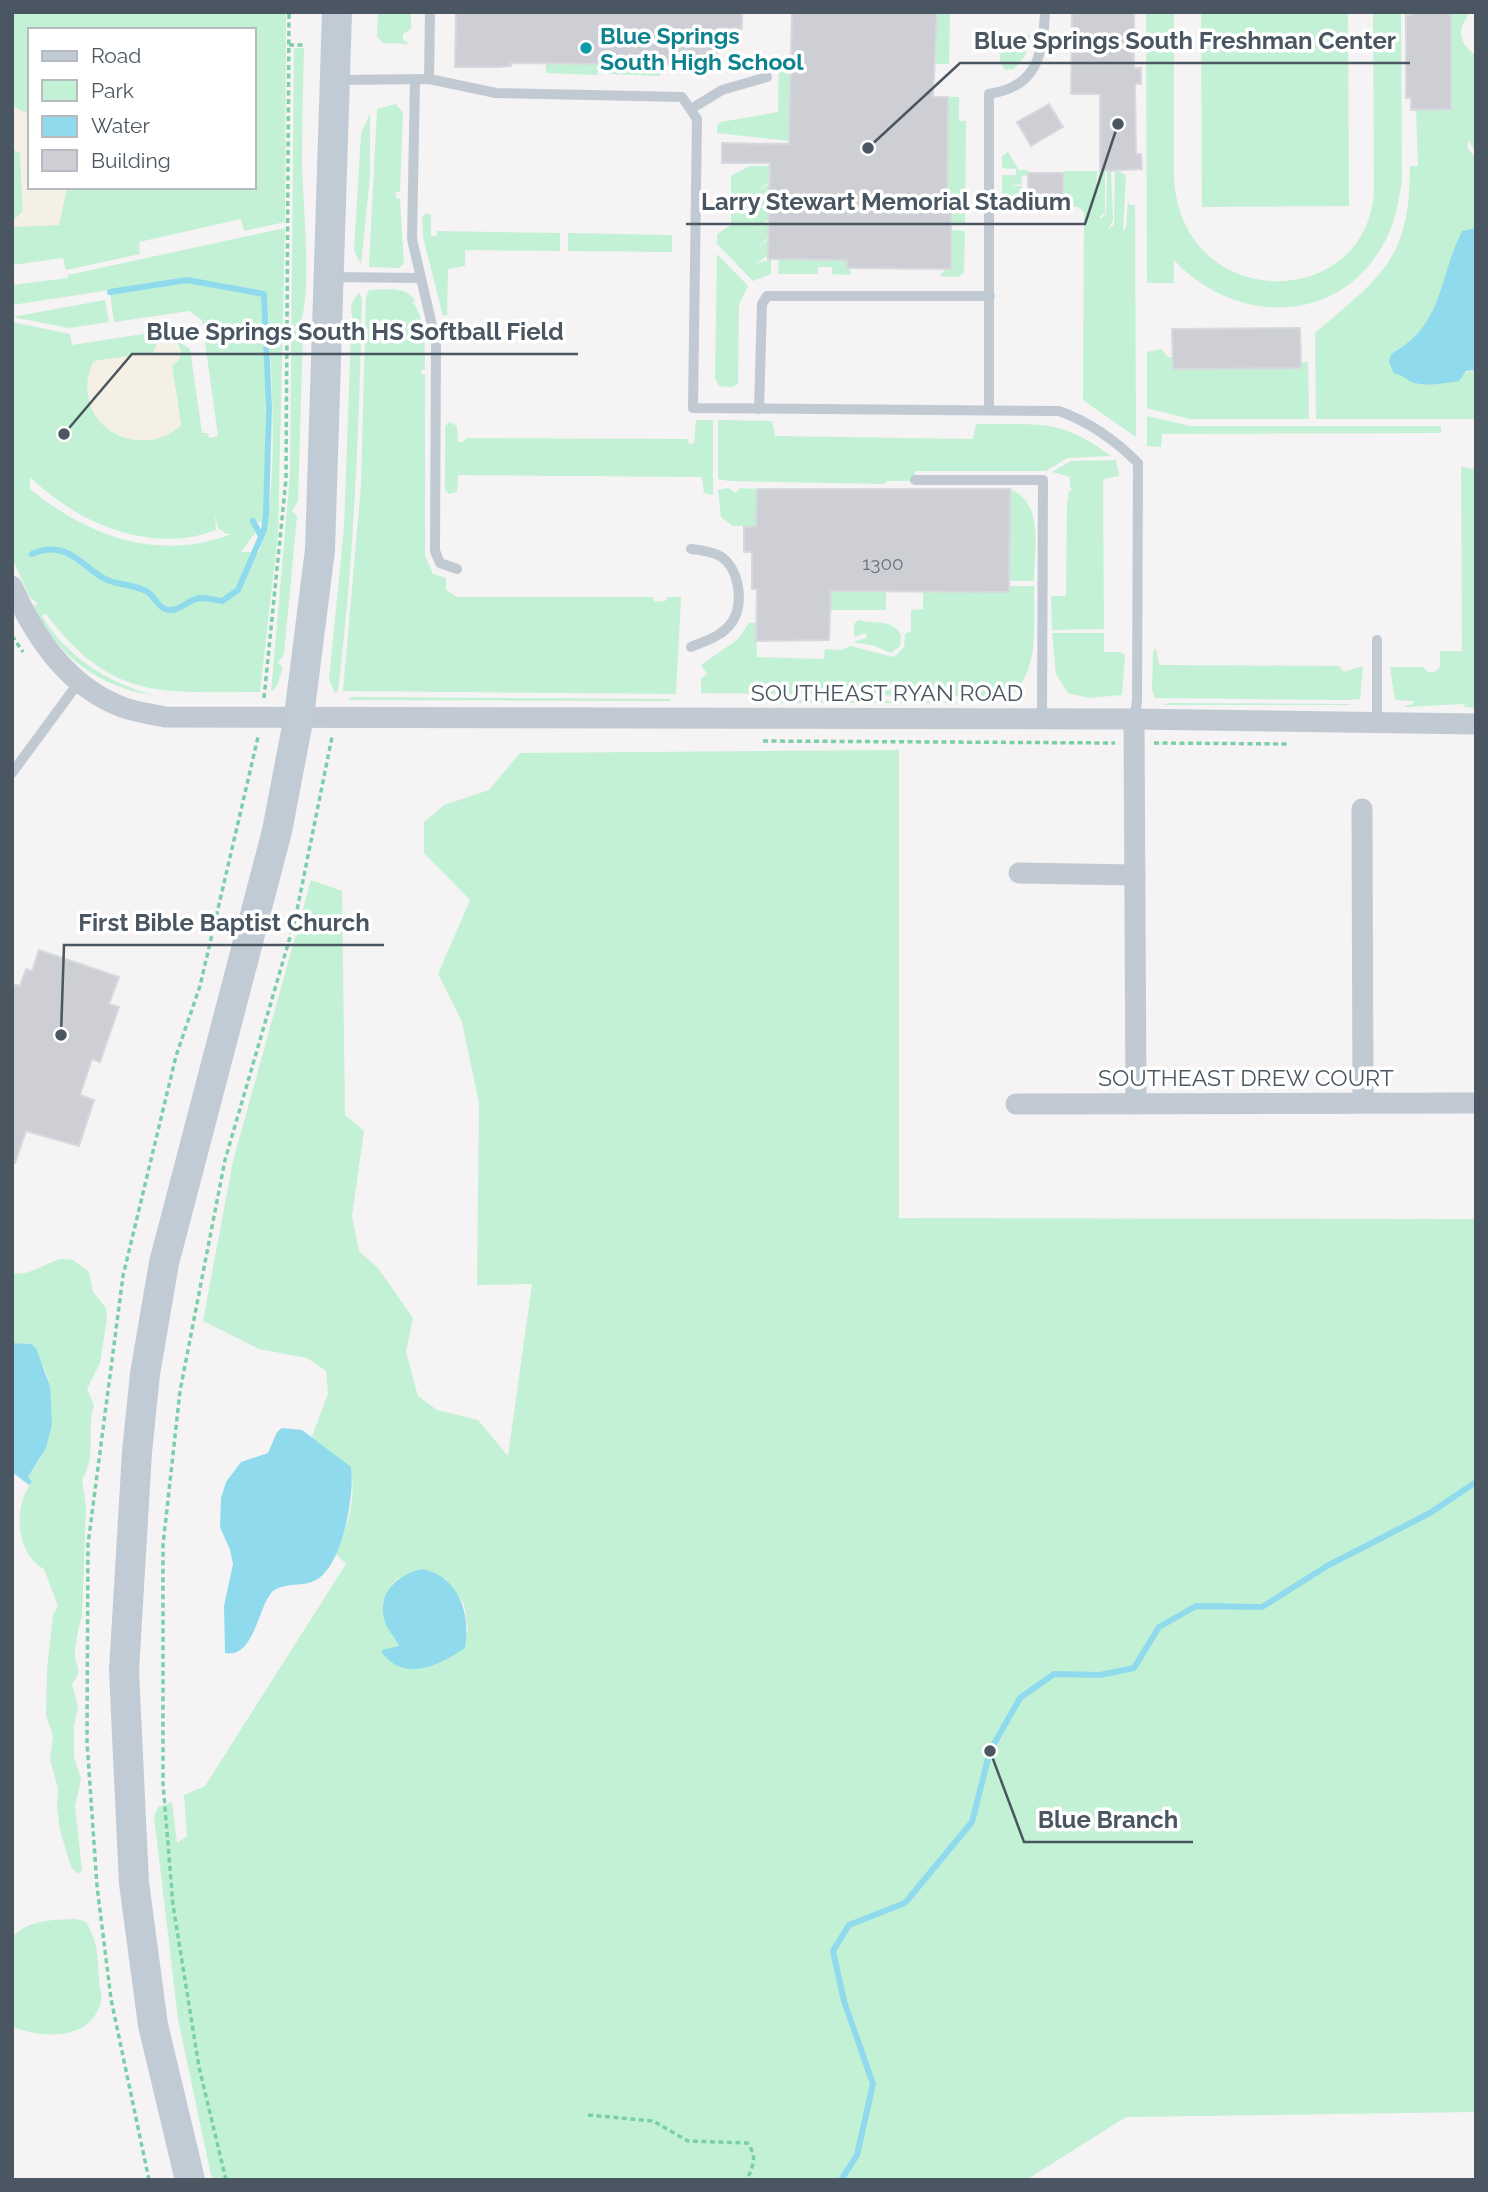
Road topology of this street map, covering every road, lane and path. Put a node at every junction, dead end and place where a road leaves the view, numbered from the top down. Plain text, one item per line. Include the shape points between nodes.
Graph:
1 (289, 12) edge
2 (337, 12) edge
3 (430, 12) edge
4 (1045, 12) edge
5 (289, 45) junction
6 (304, 45) dead end
7 (767, 77) dead end
8 (429, 79) junction
9 (335, 80) junction
10 (415, 80) junction
11 (691, 109) junction
12 (329, 277) junction
13 (420, 278) junction
14 (990, 296) junction
15 (759, 409) junction
16 (989, 410) junction
17 (915, 480) dead end
18 (691, 549) dead end
19 (457, 569) dead end
20 (12, 586) edge
21 (1377, 640) dead end
22 (691, 647) dead end
23 (79, 682) junction
24 (264, 694) dead end
25 (299, 716) junction
26 (1042, 719) junction
27 (1133, 719) junction
28 (1377, 723) junction
29 (1476, 724) edge
30 (334, 730) dead end
31 (12, 773) edge
32 (1363, 809) dead end
33 (1019, 873) dead end
34 (1135, 875) junction
35 (1363, 1101) junction
36 (1476, 1103) edge
37 (1016, 1104) dead end
38 (1136, 1104) junction
39 (588, 2115) dead end
40 (190, 2180) edge
41 (226, 2180) edge
42 (747, 2180) edge

1 - 5 path
2 - 9 main road
3 - 8 lane
4 - 14 lane via 1040,57 1031,73 1005,92 989,94
5 - 6 path
5 - 24 path via 286,479
7 - 11 lane via 722,90
8 - 10 lane
8 - 11 lane via 496,93 682,97
9 - 10 lane
9 - 12 main road
10 - 13 lane via 411,227
11 - 15 lane via 698,119 693,408
12 - 13 lane
12 - 25 main road via 320,550
13 - 19 lane via 436,343 435,551 440,563
14 - 15 lane via 767,296 762,303
14 - 16 lane
15 - 16 lane
16 - 27 lane via 1066,413 1118,443 1138,463 1137,701
17 - 26 lane via 1043,480
18 - 22 lane via 720,555 730,566 737,581 738,604 732,624
20 - 23 street, SOUTHEAST RYAN ROAD via 54,659
21 - 28 lane
23 - 25 street, SOUTHEAST RYAN ROAD via 122,707 165,717
23 - 31 lane
25 - 26 street, SOUTHEAST RYAN ROAD
25 - 40 main road via 277,831 164,1263 137,1452 124,1671 134,1882 153,2025
26 - 27 street, SOUTHEAST RYAN ROAD
27 - 28 street, SOUTHEAST RYAN ROAD
27 - 34 street
28 - 29 street, SOUTHEAST RYAN ROAD
30 - 41 path via 295,920 225,1160 180,1391 163,1545 163,1783 173,1905 199,2067
32 - 35 street
33 - 34 street
34 - 38 street
35 - 36 street, SOUTHEAST DREW COURT
35 - 38 street, SOUTHEAST DREW COURT
37 - 38 street, SOUTHEAST DREW COURT
39 - 42 path via 653,2121 688,2140 747,2143 754,2150 755,2161

